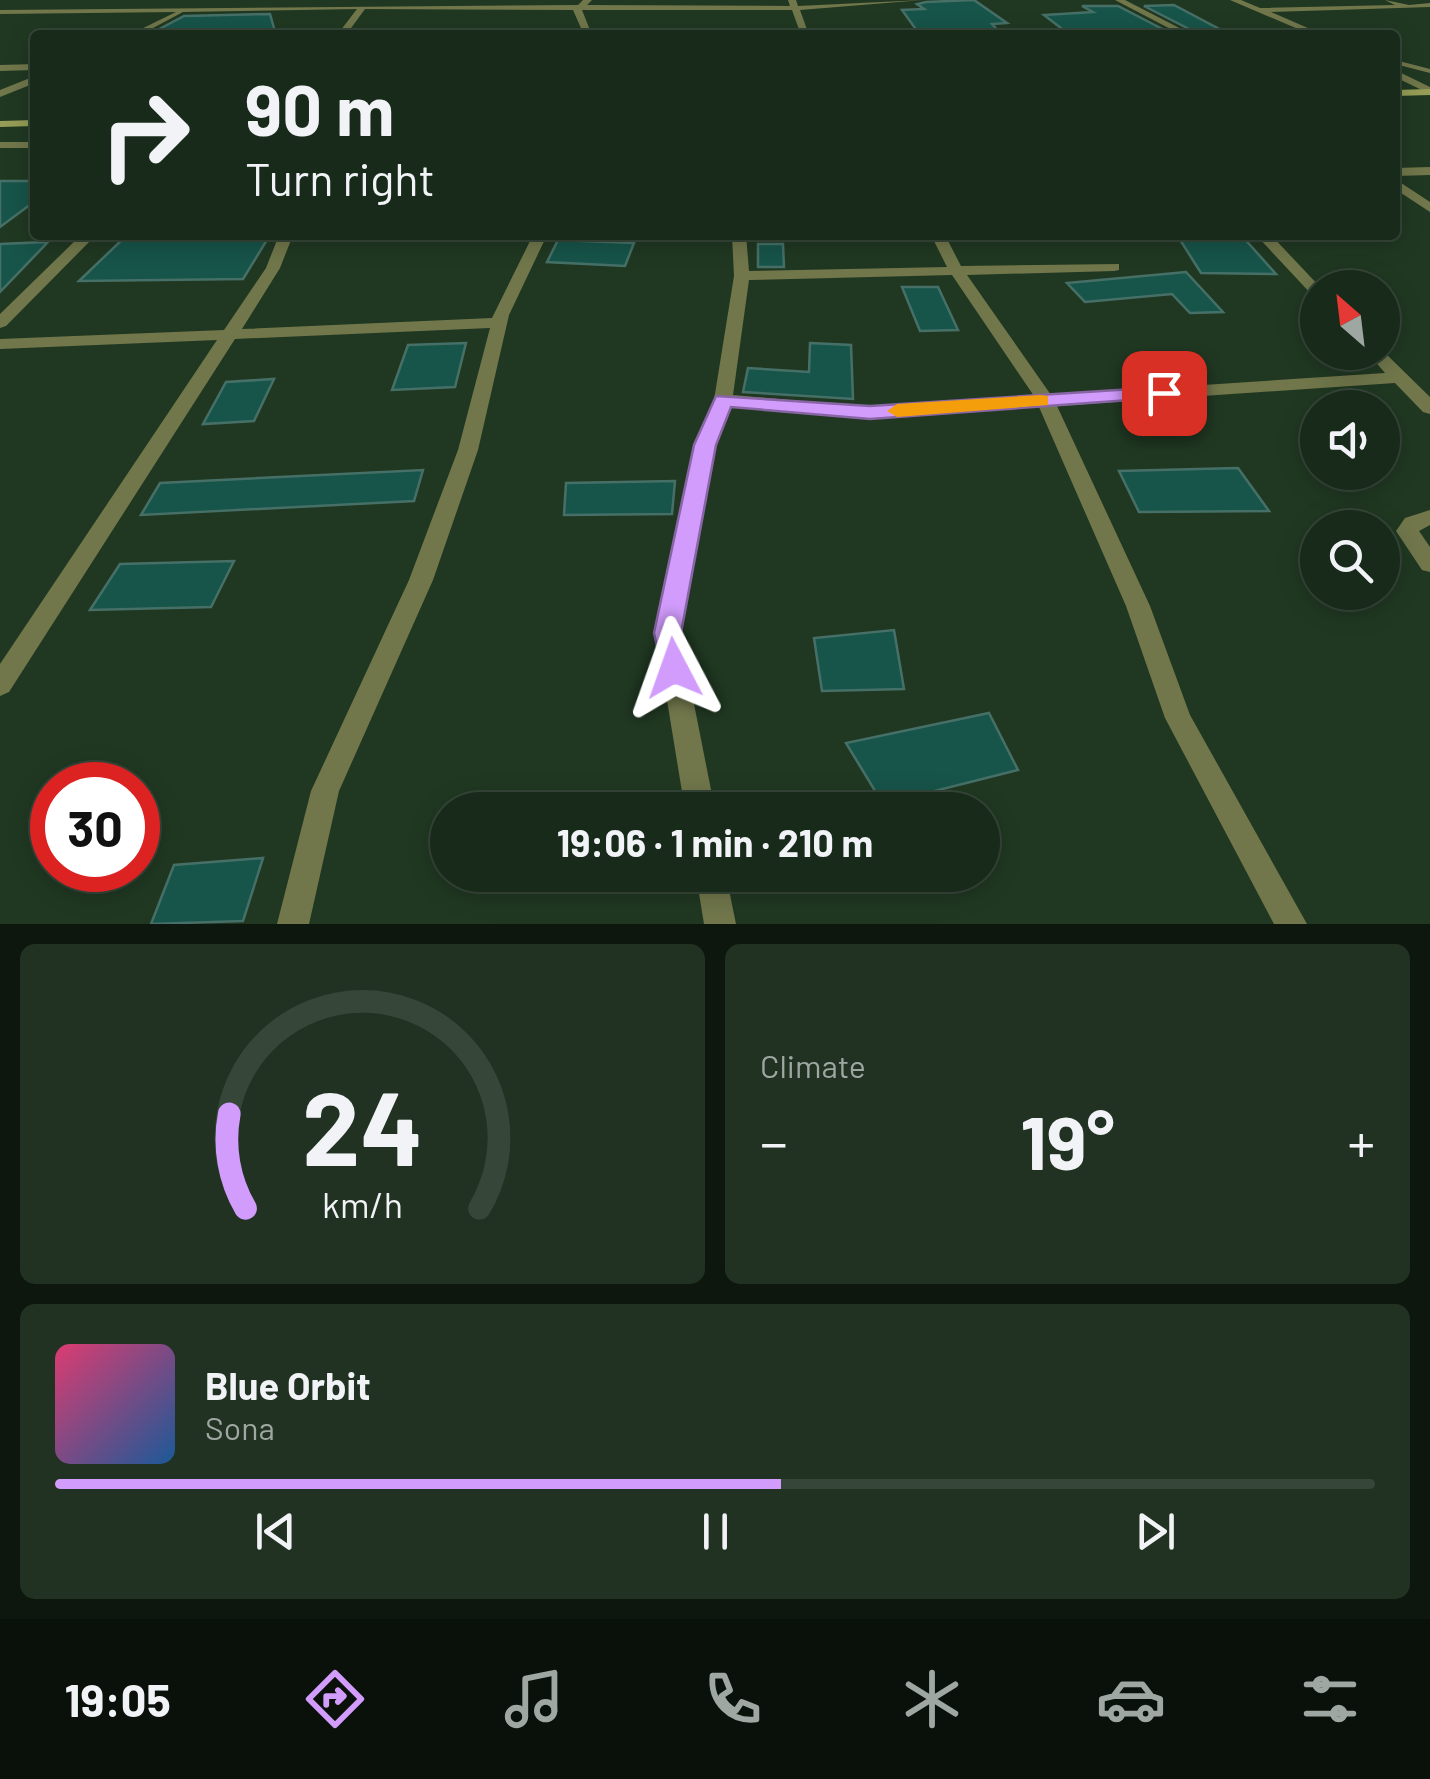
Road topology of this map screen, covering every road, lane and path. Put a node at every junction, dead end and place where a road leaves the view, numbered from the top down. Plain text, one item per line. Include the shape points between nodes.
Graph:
1 (210, 0) edge
2 (919, 0) edge
3 (1119, 0) edge
4 (1234, 0) edge
5 (1388, 0) edge
6 (585, 3) edge
7 (794, 4) edge
8 (1408, 6) junction
9 (1430, 6) edge
10 (363, 7) junction
11 (191, 8) junction
12 (1261, 10) junction
13 (0, 12) edge
14 (144, 30) edge
15 (345, 30) edge
16 (586, 30) edge
17 (803, 30) edge
18 (1179, 30) edge
19 (1308, 30) edge
20 (1400, 64) edge
21 (30, 67) edge
22 (0, 68) edge
23 (1400, 74) edge
24 (1430, 74) edge
25 (1400, 75) edge
26 (30, 81) edge
27 (1430, 92) edge
28 (1400, 93) edge
29 (0, 94) edge
30 (30, 123) edge
31 (0, 124) edge
32 (0, 145) edge
33 (28, 145) dead end
34 (1430, 171) edge
35 (1400, 172) edge
36 (1400, 186) edge
37 (1430, 208) edge
38 (84, 240) edge
39 (284, 240) edge
40 (538, 240) edge
41 (739, 240) edge
42 (941, 240) edge
43 (1267, 240) edge
44 (1114, 267) dead end
45 (956, 270) junction
46 (1300, 274) edge
47 (742, 276) junction
48 (2, 319) edge
49 (499, 323) junction
50 (226, 336) junction
51 (0, 344) edge
52 (1393, 370) edge
53 (1399, 377) junction
54 (723, 400) junction
55 (1046, 400) junction
56 (1430, 408) edge
57 (1430, 516) edge
58 (1430, 564) edge
59 (0, 685) edge
60 (697, 792) edge
61 (715, 892) edge
62 (293, 924) edge
63 (720, 924) edge
64 (1290, 924) edge

1 - 11 street
2 - 7 street
3 - 18 street
4 - 12 street
5 - 8 street
6 - 7 street
6 - 10 street
6 - 16 street via 576,11
7 - 17 street
8 - 9 street
8 - 12 street
10 - 11 street
10 - 15 street
11 - 13 street
11 - 14 street
12 - 19 street
20 - 24 lane
21 - 22 street
23 - 24 lane
25 - 27 street
26 - 29 street
27 - 28 main road
30 - 31 main road
32 - 33 lane
34 - 35 street
36 - 37 street
38 - 48 street
39 - 50 street via 273,268
40 - 49 street
41 - 47 street
42 - 45 street
43 - 46 street
44 - 45 street
45 - 47 street
45 - 55 street
47 - 54 street
49 - 50 street
49 - 62 street via 468,450 421,580 325,791
50 - 51 street
50 - 59 street
52 - 53 street
53 - 55 street
53 - 56 street
54 - 55 street via 870,413
54 - 60 street via 705,445 668,633
55 - 64 street via 1138,606 1178,718
57 - 58 street via 1408,532
61 - 63 street

